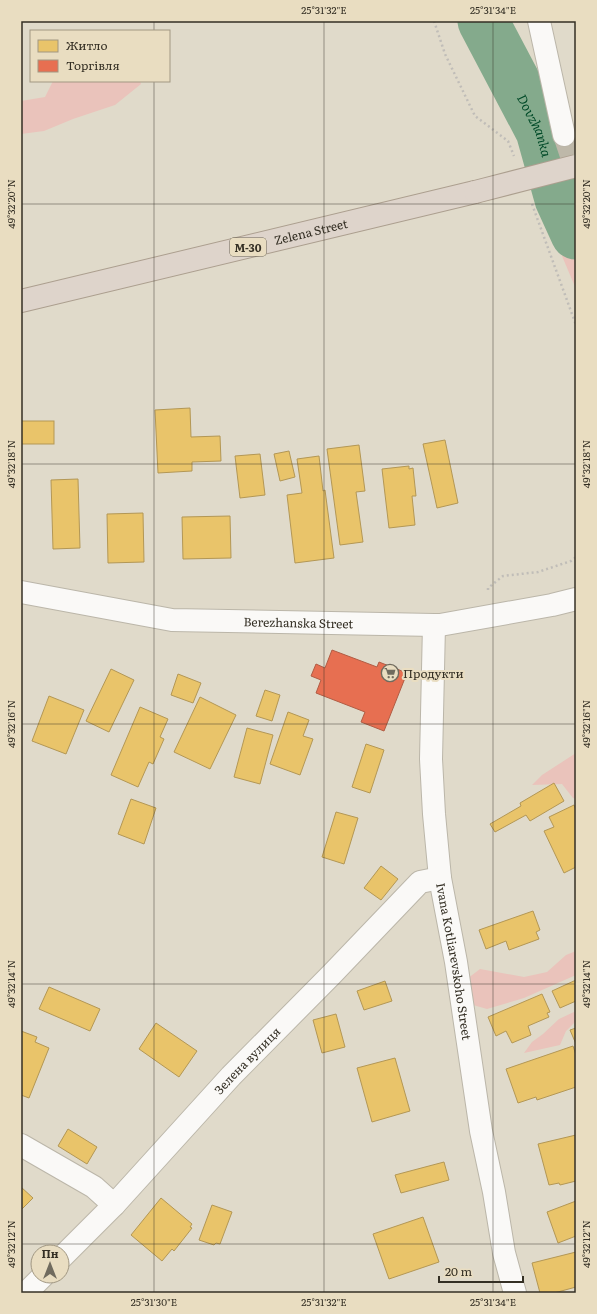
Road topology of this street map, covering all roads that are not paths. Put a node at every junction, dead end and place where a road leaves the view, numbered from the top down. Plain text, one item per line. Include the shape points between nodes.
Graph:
1 (539, 21) edge
2 (564, 135) tunnel mouth
3 (576, 166) edge
4 (21, 301) edge
5 (21, 592) edge
6 (576, 599) edge
7 (434, 625) junction
8 (440, 878) junction
9 (21, 1145) edge
10 (114, 1205) junction
11 (70, 1249) edge
12 (35, 1284) edge
13 (26, 1293) edge
14 (515, 1293) edge

1 - 2 street
3 - 4 highway, Zelena Street / М-30, bridge
5 - 7 street, Berezhanska Street via 172,620
6 - 7 street, Berezhanska Street
7 - 8 street, Ivana Kotliarevskoho Street via 431,759
8 - 10 street, Зелена вулиця via 420,882 231,1076
8 - 14 street, Ivana Kotliarevskoho Street via 456,962 481,1131 504,1253
9 - 10 street via 94,1187
10 - 11 street, Зелена вулиця
12 - 13 street

